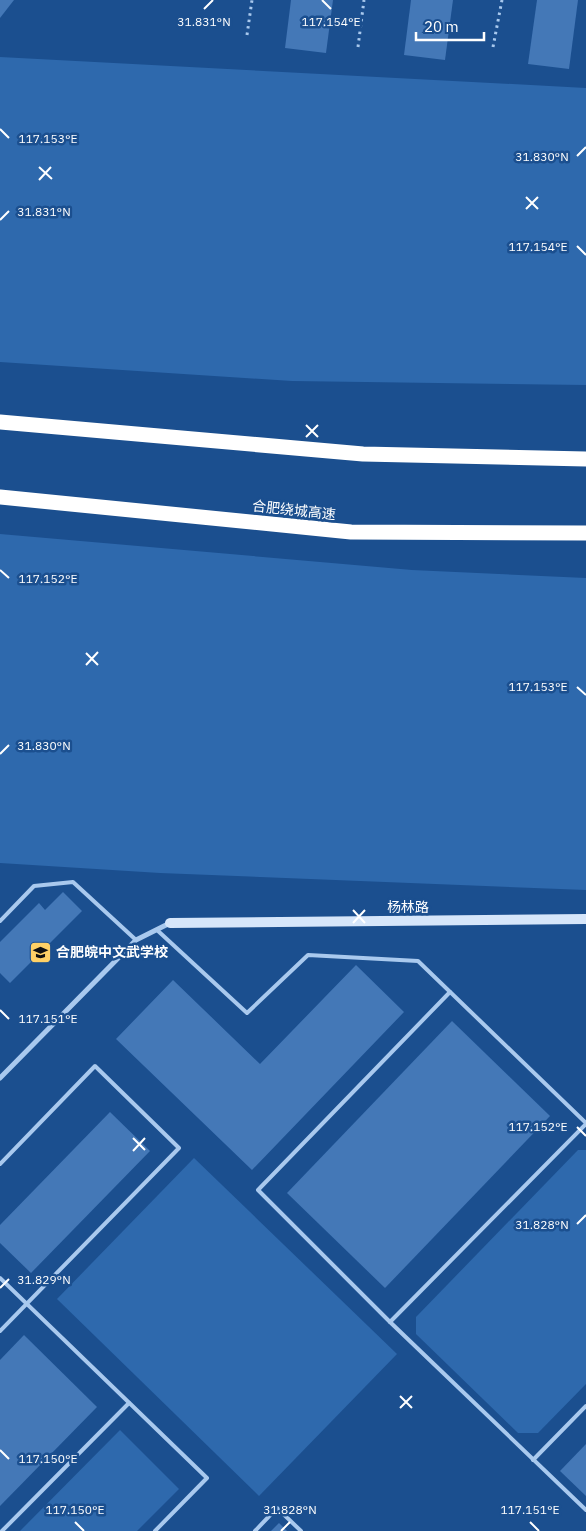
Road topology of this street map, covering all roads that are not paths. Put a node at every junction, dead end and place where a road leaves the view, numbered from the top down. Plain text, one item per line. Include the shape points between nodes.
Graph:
1 (0, 422) edge
2 (586, 460) edge
3 (0, 497) edge
4 (586, 533) edge
5 (586, 920) edge
6 (0, 921) edge
7 (170, 923) joint
8 (157, 930) junction
9 (136, 940) junction
10 (450, 992) junction
11 (0, 1078) edge
12 (586, 1123) edge
13 (0, 1164) edge
14 (0, 1278) edge
15 (27, 1304) junction
16 (390, 1322) junction
17 (0, 1331) edge
18 (129, 1403) junction
19 (586, 1406) edge
20 (533, 1460) junction
21 (586, 1510) edge
22 (2, 1531) edge
23 (155, 1531) edge
24 (255, 1531) edge
25 (301, 1531) edge

1 - 2 highway via 362,454
3 - 4 highway, 合肥绕城高速 via 351,532
5 - 7 street, 杨林路
6 - 9 lane via 34,886 73,882
7 - 8 street
8 - 9 street
8 - 10 lane via 247,1013 308,955 418,961
9 - 11 street
10 - 12 lane
10 - 16 lane via 258,1190
12 - 16 lane
13 - 15 lane via 95,1066 179,1148
14 - 15 lane
15 - 17 lane
15 - 18 lane
16 - 20 lane
18 - 22 lane
18 - 23 lane via 206,1478
19 - 20 lane
20 - 21 lane
24 - 25 lane via 277,1508

